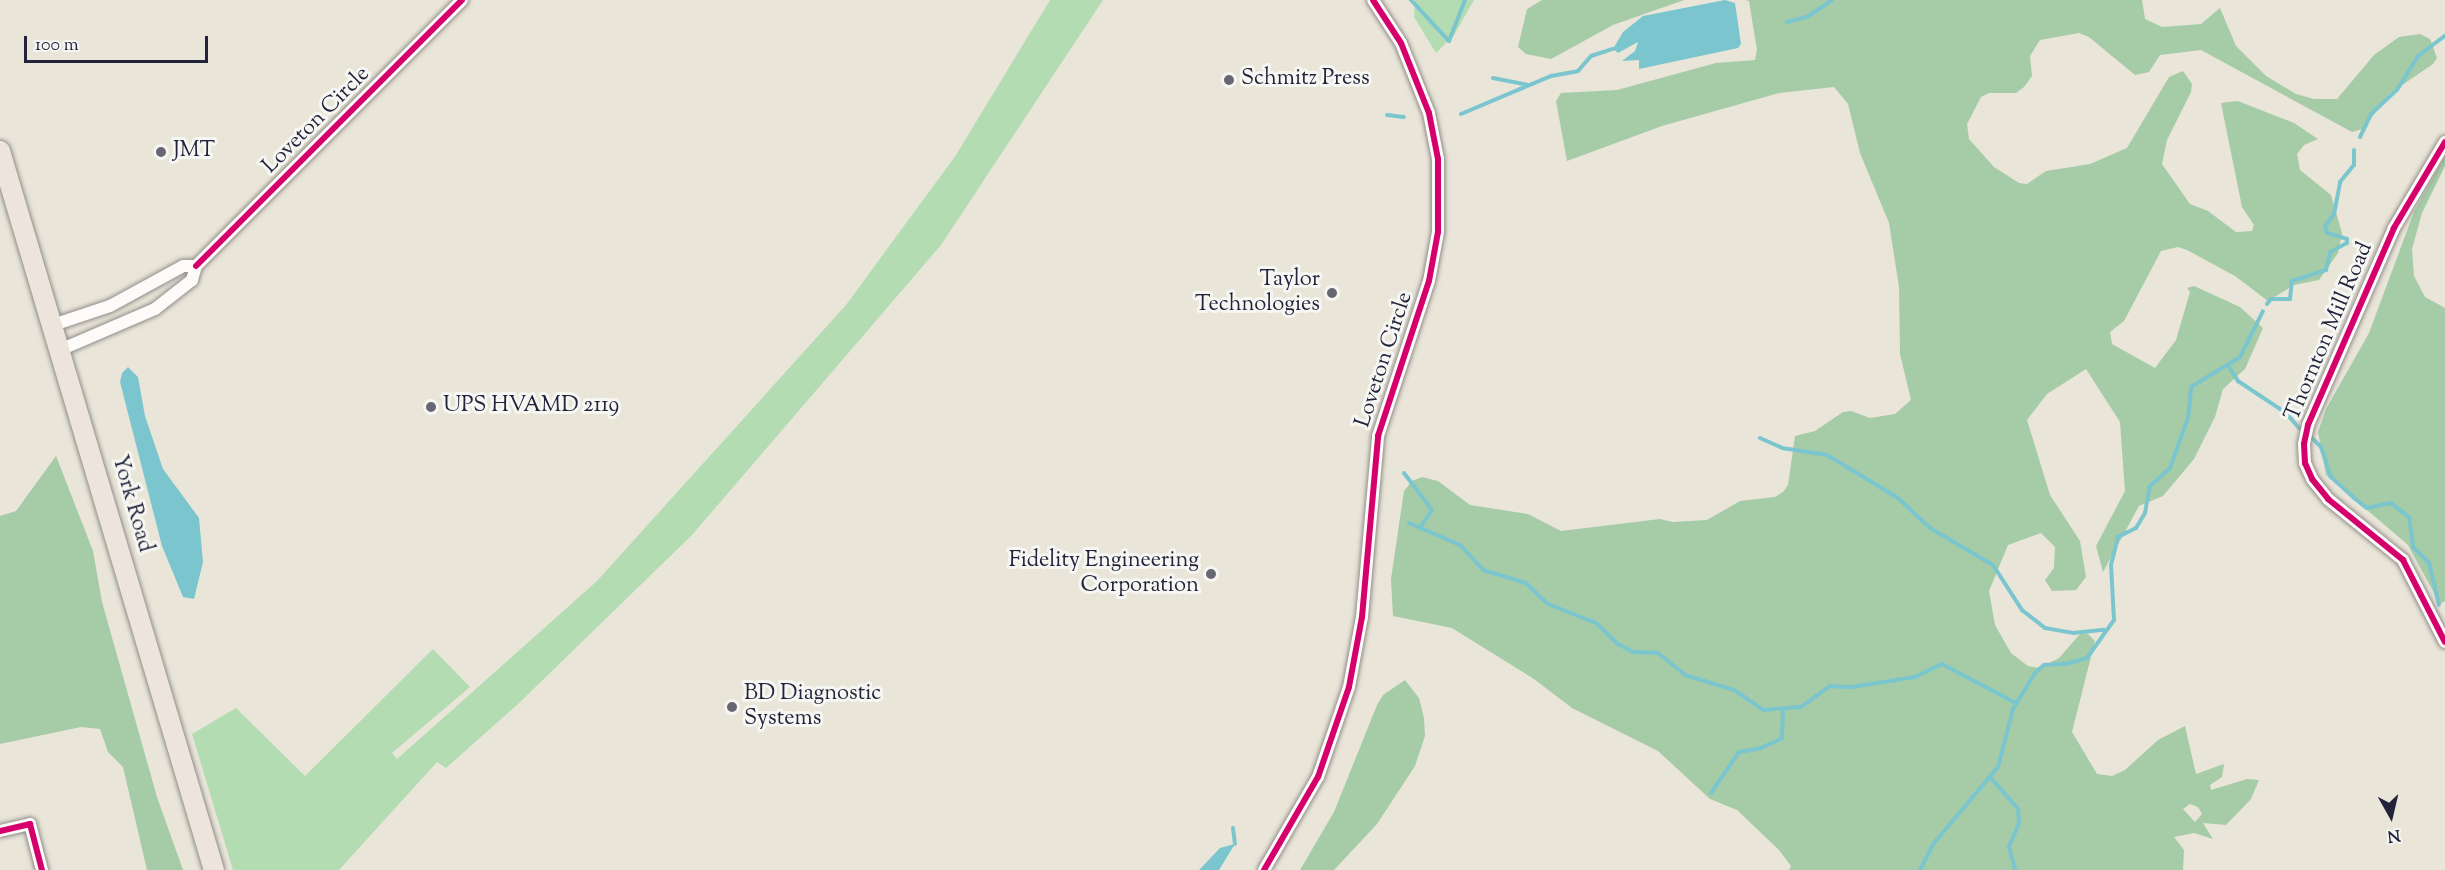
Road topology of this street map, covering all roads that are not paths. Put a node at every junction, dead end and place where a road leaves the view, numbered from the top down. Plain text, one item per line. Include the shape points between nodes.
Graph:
1 (462, 0) edge
2 (1373, 0) edge
3 (2445, 142) edge
4 (0, 151) edge
5 (196, 266) junction
6 (53, 325) junction
7 (60, 350) junction
8 (2445, 642) edge
9 (0, 831) edge
10 (42, 870) edge
11 (214, 870) edge
12 (1264, 870) edge

1 - 5 street, Loveton Circle
2 - 12 street, Loveton Circle via 1401,44 1429,113 1438,159 1438,232 1424,298 1388,395 1378,436 1362,617 1349,687 1318,777
3 - 8 street, Thornton Mill Road via 2394,228 2308,425 2304,444 2305,463 2323,492 2403,560
4 - 6 main road, York Road
5 - 6 street, Loveton Circle via 183,266 110,306
5 - 7 street, Loveton Circle via 192,280 155,309
6 - 7 main road, York Road
7 - 11 main road, York Road
9 - 10 street via 30,824

